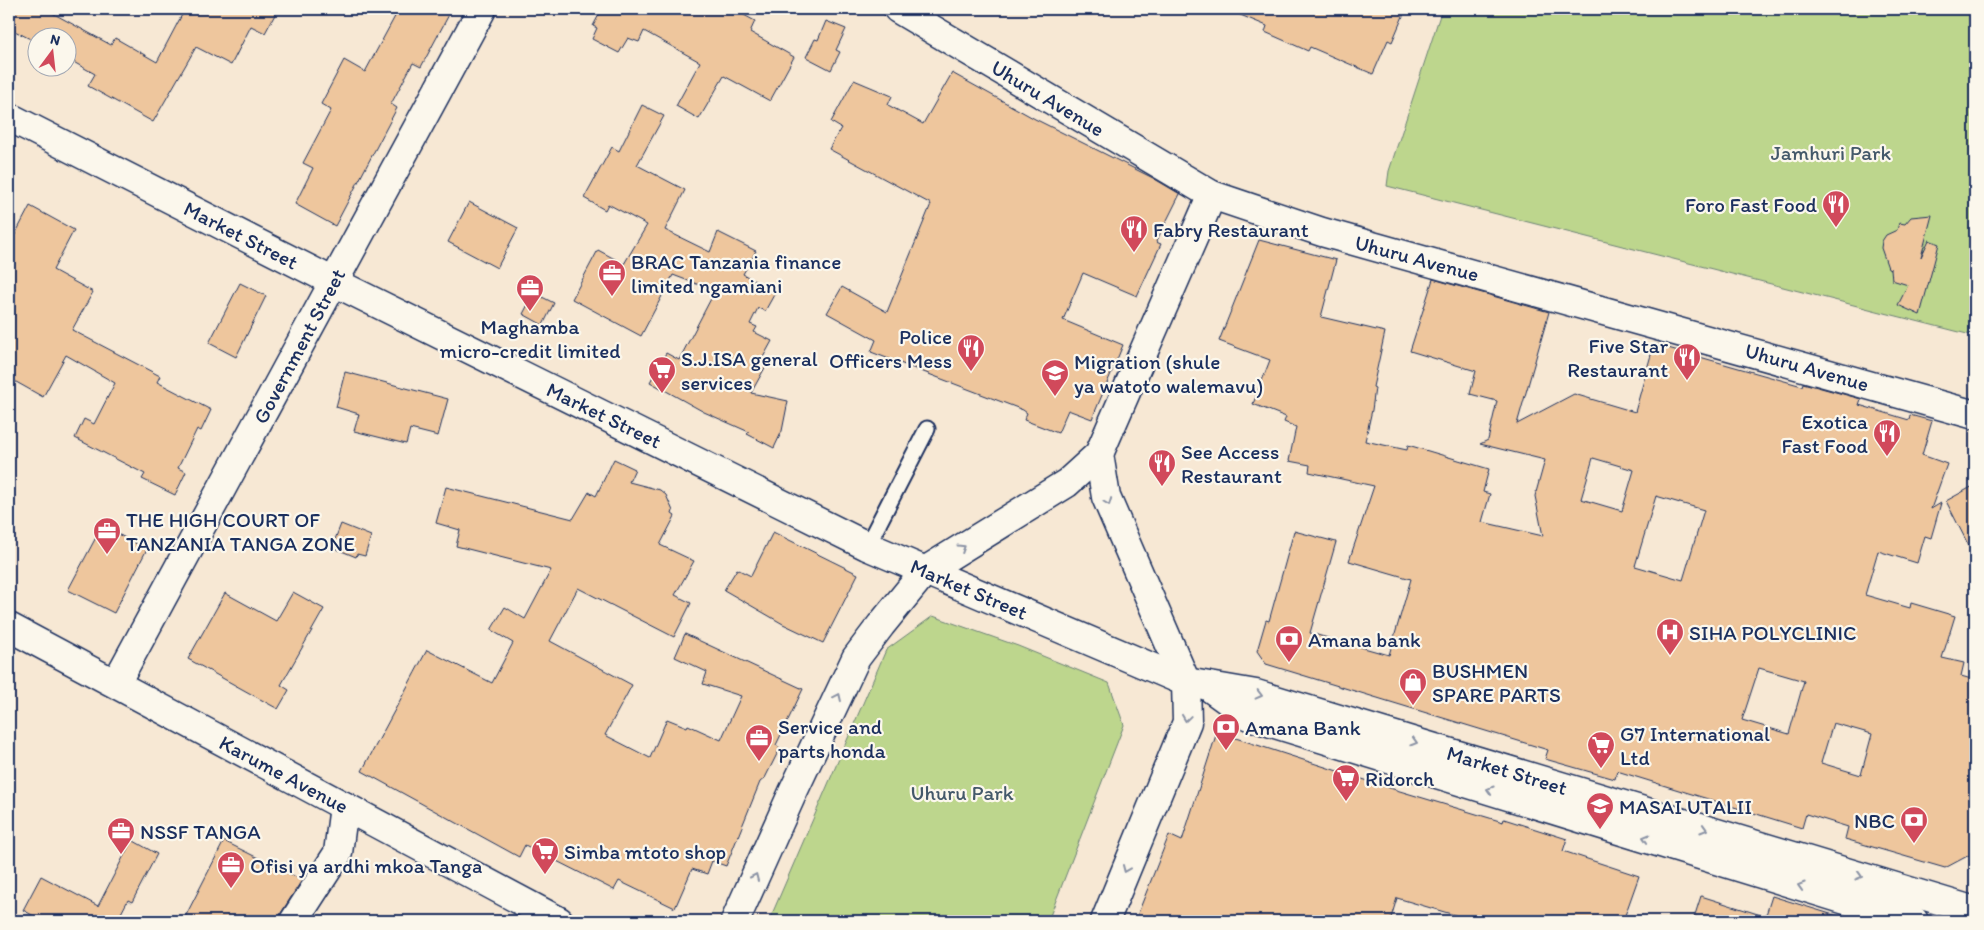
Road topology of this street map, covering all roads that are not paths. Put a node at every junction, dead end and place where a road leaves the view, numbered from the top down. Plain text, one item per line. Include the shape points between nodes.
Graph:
1 (482, 9) edge
2 (898, 9) edge
3 (9, 117) edge
4 (1212, 195) junction
5 (334, 282) junction
6 (1975, 415) edge
7 (927, 429) dead end
8 (1099, 454) junction
9 (867, 546) junction
10 (925, 571) junction
11 (9, 627) edge
12 (116, 683) junction
13 (1198, 685) junction
14 (344, 806) junction
15 (1975, 911) edge
16 (294, 921) edge
17 (559, 921) edge
18 (735, 921) edge
19 (1105, 921) edge
20 (1914, 921) edge

1 - 5 street, Government Street
2 - 4 street, Uhuru Avenue
3 - 5 street, Market Street
4 - 6 street, Uhuru Avenue via 1322,232
4 - 8 street
5 - 9 street, Market Street
5 - 12 street, Government Street
7 - 9 lane
10 -> 8 street via 1067,483
8 -> 13 street via 1106,497
9 - 10 street, Market Street
10 - 13 street, Market Street
18 -> 10 street via 856,658
11 - 12 street, Karume Avenue
12 - 14 street, Karume Avenue
13 -> 15 street, Market Street via 1256,694
13 -> 19 street via 1187,722
20 -> 13 street, Market Street via 1249,716
14 - 16 street via 338,853
14 - 17 street, Karume Avenue

